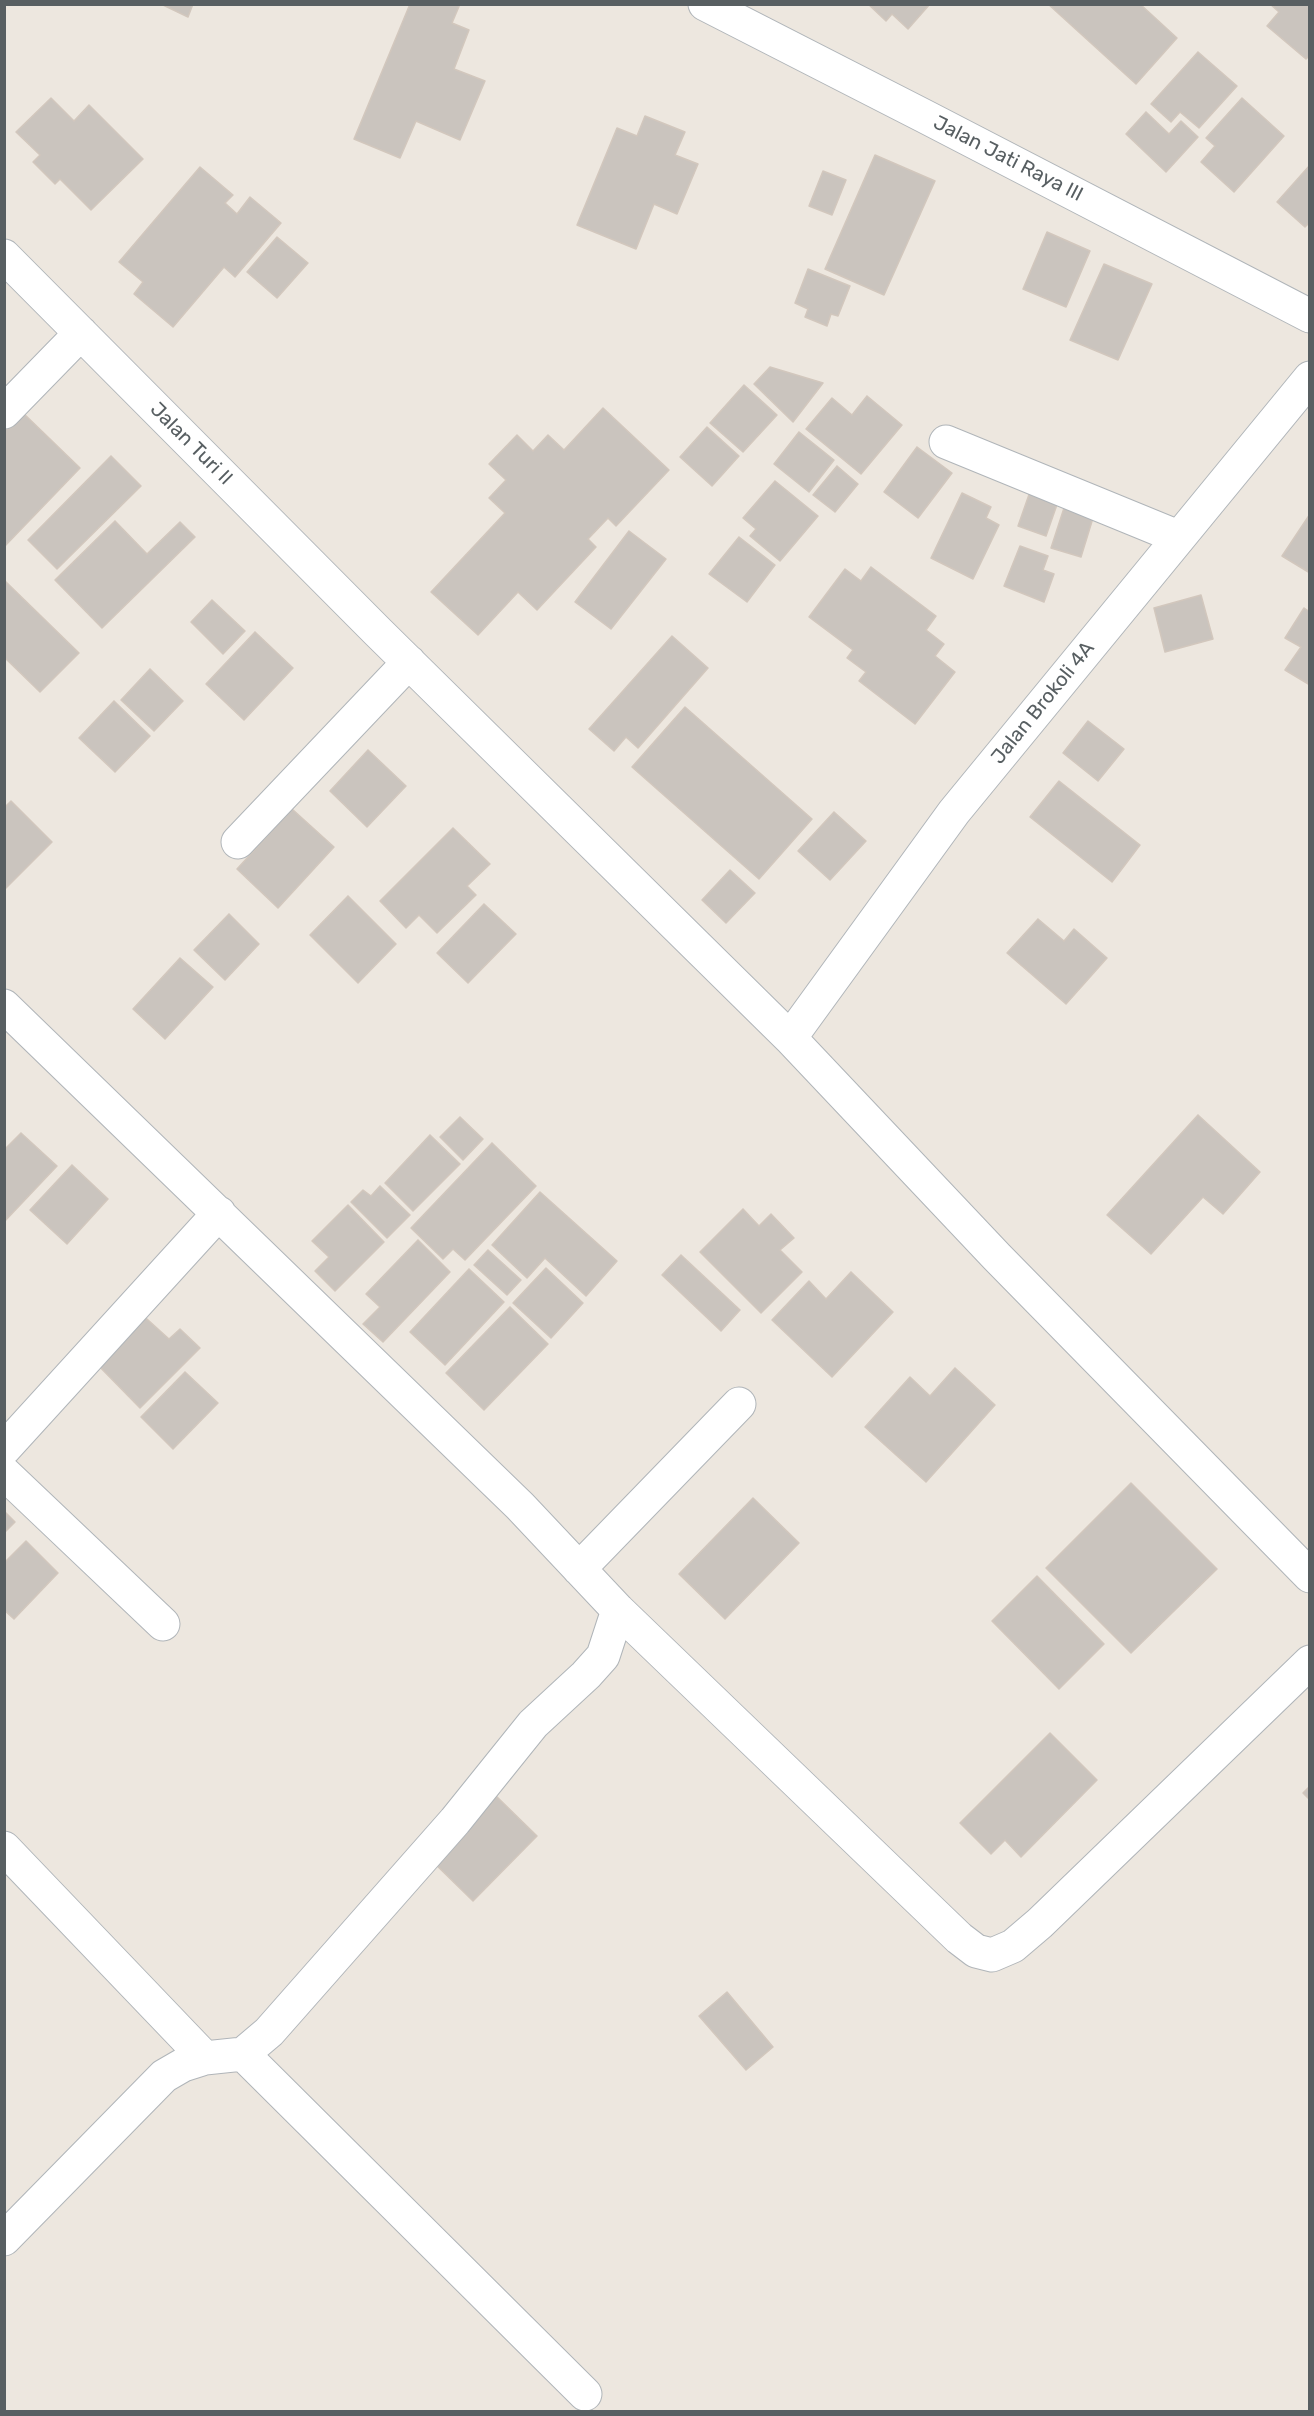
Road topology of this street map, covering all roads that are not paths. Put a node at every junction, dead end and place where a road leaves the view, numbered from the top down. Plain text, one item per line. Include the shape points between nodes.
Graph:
1 (705, 4) edge
2 (4, 256) edge
3 (1310, 316) edge
4 (81, 333) junction
5 (1310, 378) edge
6 (4, 412) edge
7 (946, 442) dead end
8 (1178, 537) junction
9 (410, 662) junction
10 (238, 842) dead end
11 (4, 1006) edge
12 (790, 1038) junction
13 (219, 1213) junction
14 (739, 1404) dead end
15 (4, 1449) edge
16 (4, 1473) edge
17 (579, 1569) junction
18 (1310, 1576) edge
19 (618, 1610) junction
20 (163, 1624) dead end
21 (1310, 1662) edge
22 (4, 1848) edge
23 (243, 2054) junction
24 (205, 2058) junction
25 (4, 2239) edge
26 (585, 2394) dead end

1 - 3 street, Jalan Jati Raya III
2 - 4 street, Jalan Turi II
4 - 6 street
4 - 9 street, Jalan Turi II
5 - 8 street, Jalan Brokoli 4A
7 - 8 street
8 - 12 street, Jalan Brokoli 4A via 954,812
9 - 10 street
9 - 12 street, Jalan Turi II
11 - 13 street
12 - 18 street, Jalan Turi II via 997,1257
13 - 15 street
13 - 17 street via 520,1506
14 - 17 street
16 - 20 street
17 - 19 street
19 - 21 street via 959,1938 976,1951 992,1955 1013,1946 1040,1923
19 - 23 street via 603,1656 533,1724 455,1821 269,2032
22 - 24 street
23 - 24 street
23 - 26 street
24 - 25 street via 164,2076

